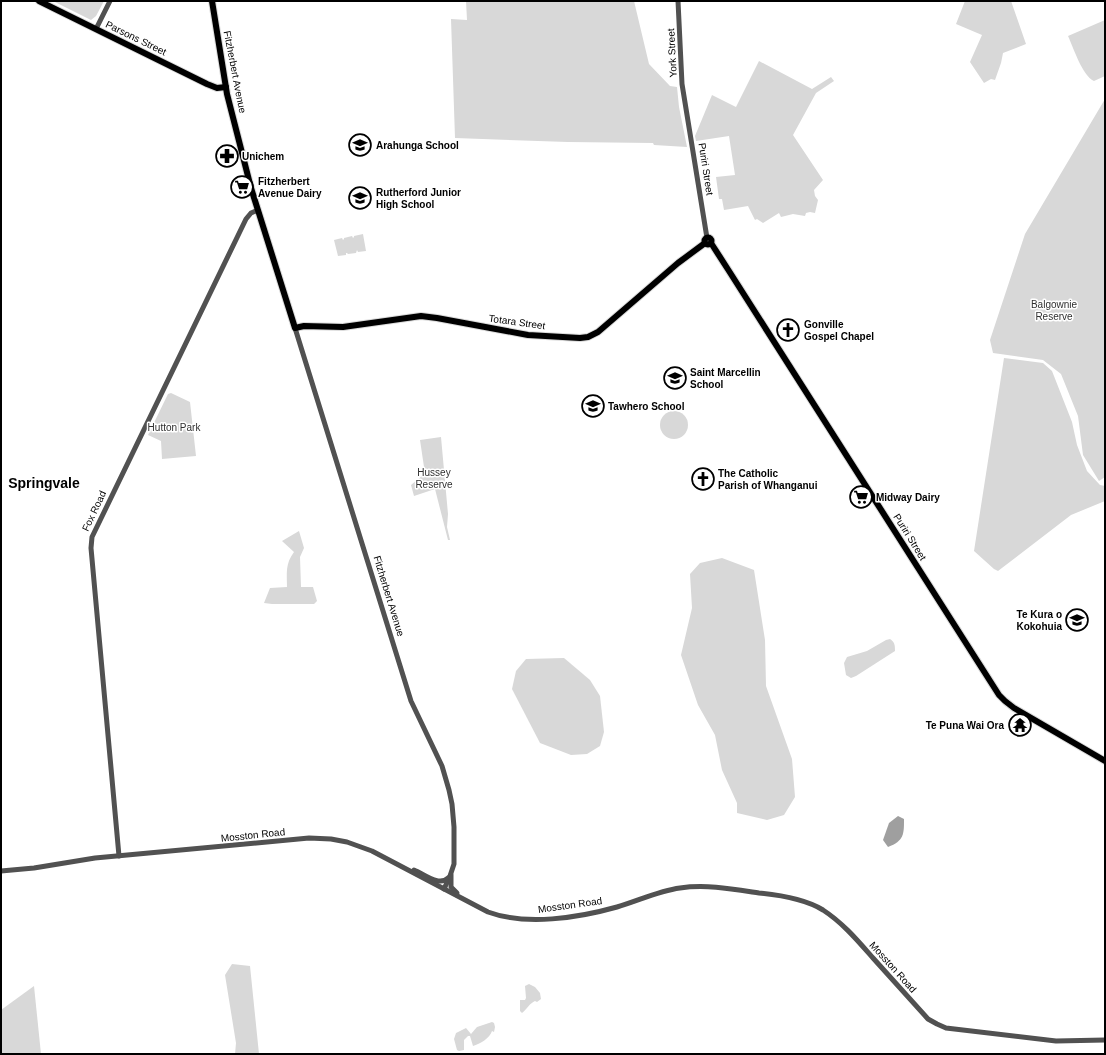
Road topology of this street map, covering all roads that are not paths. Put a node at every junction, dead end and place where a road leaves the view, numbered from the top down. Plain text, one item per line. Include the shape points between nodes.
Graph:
1 (39, 1) edge
2 (110, 1) edge
3 (212, 1) edge
4 (678, 1) edge
5 (96, 29) junction
6 (226, 87) junction
7 (685, 103) joint
8 (258, 210) junction
9 (708, 241) junction
10 (289, 308) junction
11 (304, 326) junction
12 (295, 328) junction
13 (1105, 761) edge
14 (120, 856) junction
15 (402, 867) junction
16 (1, 871) edge
17 (451, 874) junction
18 (444, 889) junction
19 (488, 912) junction
20 (1105, 1040) edge

1 - 5 main road, Parsons Street
2 - 5 street
3 - 6 main road, Fitzherbert Avenue
4 - 7 street, York Street
5 - 6 main road, Parsons Street via 207,84 216,88
6 - 8 main road, Fitzherbert Avenue
7 - 9 street, Puriri Street
8 - 10 main road, Fitzherbert Avenue
8 - 14 street, Fox Road via 246,219 92,537 96,614
9 - 11 main road, Totara Street via 678,263 598,332 585,337 520,334 426,316 343,327
9 - 13 main road, Puriri Street via 1003,699
10 - 11 main road, Fitzherbert Avenue
10 - 12 main road, Fitzherbert Avenue
11 - 12 main road, Totara Street
12 - 17 street, Fitzherbert Avenue via 411,701 442,766 446,780 454,826 454,864
14 - 15 street, Mosston Road via 309,838 347,842 372,851
14 - 16 street, Mosston Road
15 - 17 street via 413,869 439,882 446,881
15 - 18 street, Mosston Road
17 - 18 street, Fitzherbert Avenue
17 - 19 street via 451,886 454,891
18 - 19 street, Mosston Road
19 - 20 street, Mosston Road via 499,916 528,919 573,916 690,887 716,887 770,894 810,904 835,919 928,1019 936,1024 946,1028 1048,1040

